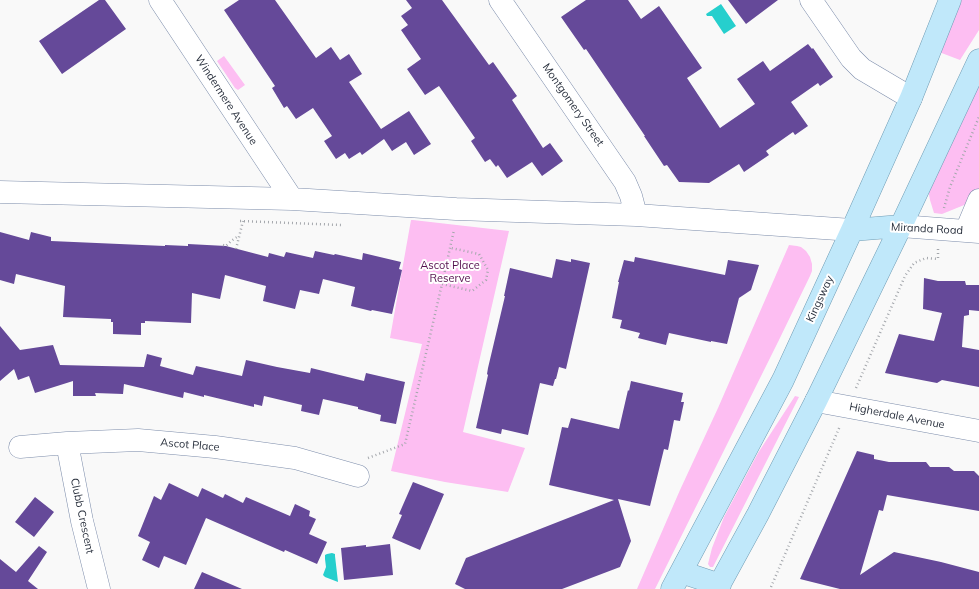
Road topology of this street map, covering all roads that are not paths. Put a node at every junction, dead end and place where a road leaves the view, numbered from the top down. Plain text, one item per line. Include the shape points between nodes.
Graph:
1 (160, 0) edge
2 (500, 0) edge
3 (811, 0) edge
4 (950, 0) edge
5 (979, 60) edge
6 (911, 98) junction
7 (0, 192) edge
8 (292, 199) junction
9 (979, 200) edge
10 (636, 215) junction
11 (901, 226) junction
12 (852, 230) junction
13 (972, 231) edge
14 (816, 401) junction
15 (979, 431) edge
16 (67, 443) junction
17 (20, 446) dead end
18 (358, 476) road end
19 (677, 581) edge
20 (93, 584) edge
21 (724, 588) edge

1 - 8 street, Windermere Avenue
2 - 10 street, Montgomery Street via 625,182
3 - 6 street via 851,58 862,69
4 - 6 main road, Kingsway
5 - 11 main road
6 - 12 main road, Kingsway
7 - 8 street
8 - 10 street via 456,209
9 - 13 street
10 - 12 street
11 - 12 main road, Miranda Road
11 - 13 street, Miranda Road
11 - 14 main road
12 - 19 main road, Kingsway via 783,380
14 - 15 street, Higherdale Avenue
14 - 21 main road via 758,514
16 - 17 street, Ascot Place
16 - 18 street, Ascot Place via 138,440 215,447 295,458
16 - 20 street, Clubb Crescent
19 - 21 main road

